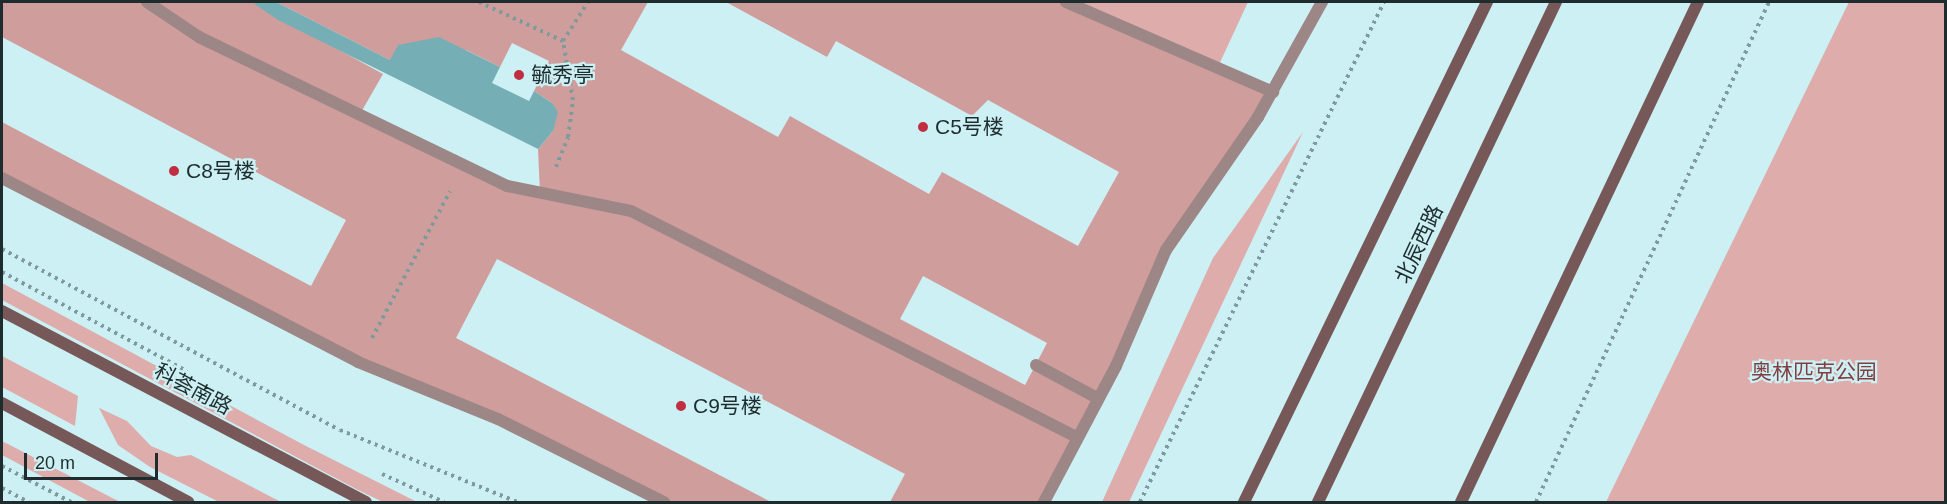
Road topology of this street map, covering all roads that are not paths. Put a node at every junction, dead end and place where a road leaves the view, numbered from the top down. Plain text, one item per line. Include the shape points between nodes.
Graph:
1 (147, 2) edge
2 (1066, 2) edge
3 (1322, 2) edge
4 (1486, 2) edge
5 (1556, 2) edge
6 (1698, 2) edge
7 (1273, 92) junction
8 (2, 178) edge
9 (2, 311) edge
10 (1036, 365) dead end
11 (1097, 399) junction
12 (2, 404) edge
13 (1076, 437) junction
14 (188, 502) edge
15 (366, 502) edge
16 (664, 502) edge
17 (1044, 502) edge
18 (1244, 502) edge
19 (1318, 502) edge
20 (1461, 502) edge

1 - 13 street via 200,37 507,186 631,211
2 - 7 street
3 - 7 street
4 - 18 street
5 - 19 street, 北辰西路
6 - 20 street
7 - 11 street via 1166,250
8 - 16 street via 358,362 498,419
9 - 15 street, 科荟南路
10 - 11 street
11 - 13 street
12 - 14 street
13 - 17 street

